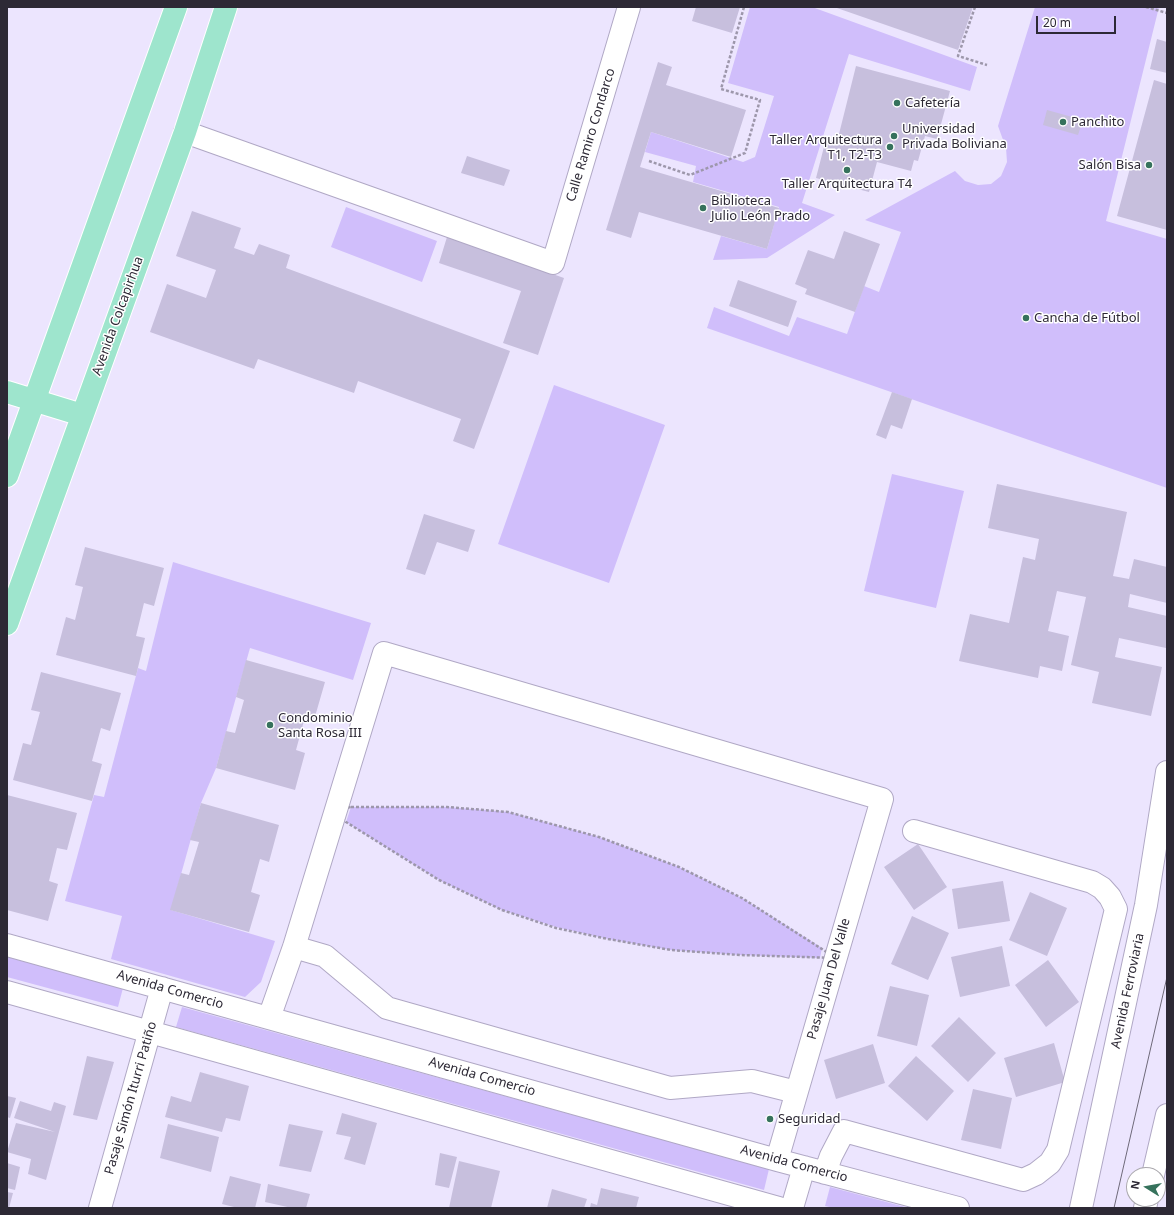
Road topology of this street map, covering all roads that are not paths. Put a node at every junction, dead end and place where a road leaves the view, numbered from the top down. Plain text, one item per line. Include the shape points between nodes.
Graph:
1 (176, 7) edge
2 (226, 7) edge
3 (629, 7) edge
4 (185, 132) junction
5 (7, 392) edge
6 (34, 399) junction
7 (82, 415) junction
8 (7, 476) edge
9 (7, 624) edge
10 (1167, 772) edge
11 (914, 831) dead end
12 (7, 945) edge
13 (294, 947) junction
14 (162, 988) junction
15 (7, 992) edge
16 (269, 1018) junction
17 (149, 1033) junction
18 (796, 1092) junction
19 (1167, 1115) edge
20 (777, 1160) junction
21 (804, 1167) junction
22 (1155, 1167) edge
23 (825, 1173) junction
24 (100, 1208) edge
25 (779, 1208) edge
26 (792, 1208) edge
27 (958, 1208) edge
28 (1081, 1208) edge

1 - 6 main road
2 - 4 main road, Avenida Colcapirhua
3 - 4 street, Calle Ramiro Condarco via 553,263
4 - 7 main road, Avenida Colcapirhua
5 - 6 main road
6 - 7 main road
6 - 8 main road
7 - 9 main road, Avenida Colcapirhua
10 - 28 street, Avenida Ferroviaria via 1146,906
11 - 23 street via 1092,882 1102,888 1116,909 1058,1150 1050,1164 1024,1180 844,1131
12 - 14 street, Avenida Comercio
13 - 16 street
13 - 18 street via 325,956 387,1008 670,1088 752,1081
13 - 18 street, Pasaje Juan Del Valle via 384,653 882,798
14 - 16 street, Avenida Comercio
14 - 17 street, Pasaje Simón Iturri Patiño
15 - 17 street
16 - 20 street, Avenida Comercio
17 - 24 street, Pasaje Simón Iturri Patiño
17 - 25 street
18 - 20 street, Pasaje Juan Del Valle
19 - 22 street
20 - 21 street, Avenida Comercio
21 - 23 street, Avenida Comercio
21 - 26 street
23 - 27 street, Avenida Comercio

